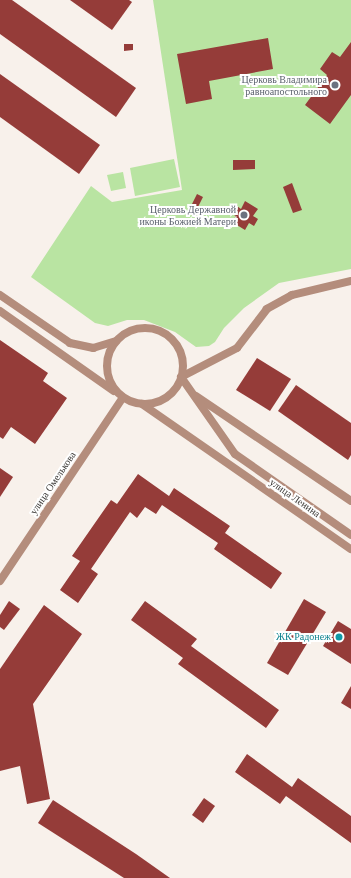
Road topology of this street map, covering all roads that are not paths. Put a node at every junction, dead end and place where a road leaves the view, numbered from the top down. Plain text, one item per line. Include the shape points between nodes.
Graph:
1 (351, 281) edge
2 (0, 295) edge
3 (0, 311) edge
4 (118, 340) junction
5 (181, 377) junction
6 (121, 396) junction
7 (196, 396) junction
8 (142, 404) junction
9 (351, 501) edge
10 (351, 535) edge
11 (351, 550) edge
12 (0, 581) edge

1 - 5 street via 292,295 267,308 237,348
2 - 4 street via 70,343 93,348
3 - 6 street
4 - 5 street via 128,332 139,329 163,333 173,341 180,352 183,364
4 - 6 street via 110,350 107,367 112,385
5 - 7 street
5 - 8 street via 175,389 166,398 155,403
6 - 8 street
6 - 12 street, улица Омелькова
7 - 9 street
7 - 10 street, улица Ленина via 235,454
8 - 11 street, улица Ленина

